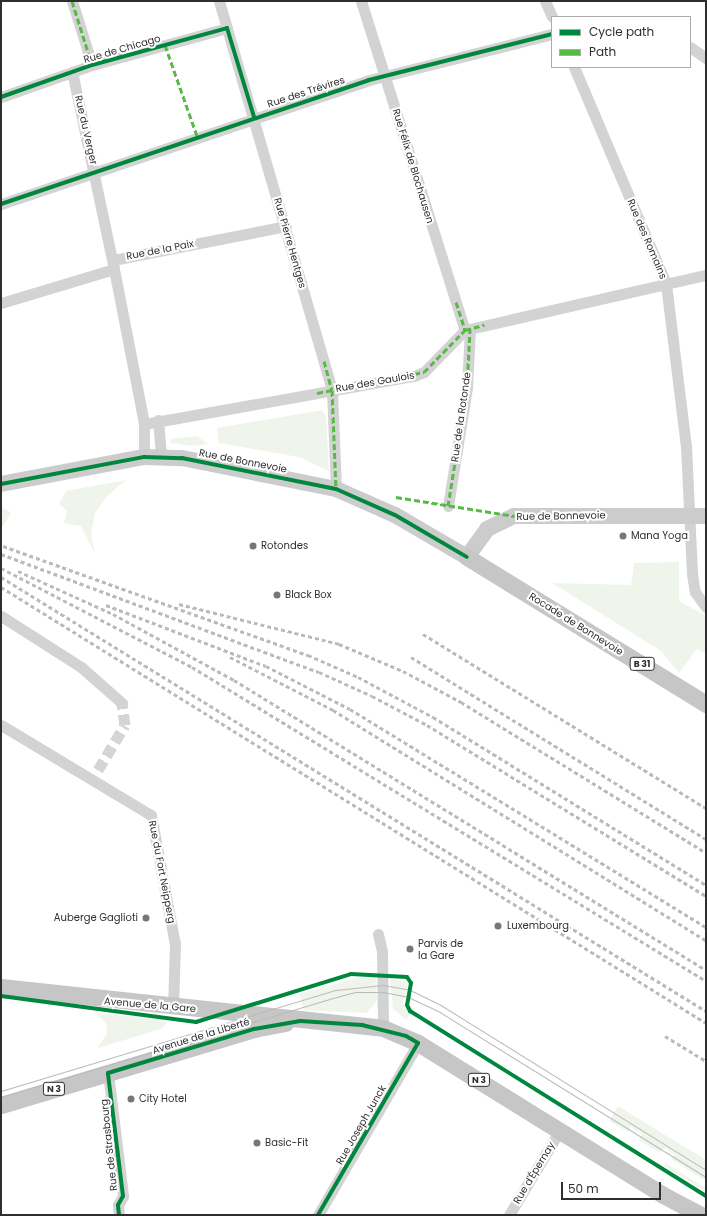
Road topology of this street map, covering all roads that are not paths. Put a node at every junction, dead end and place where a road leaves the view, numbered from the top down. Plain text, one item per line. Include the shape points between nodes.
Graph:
1 (72, 1) edge
2 (219, 1) edge
3 (361, 1) edge
4 (545, 1) edge
5 (552, 16) edge
6 (227, 28) junction
7 (551, 34) edge
8 (691, 48) edge
9 (706, 58) edge
10 (92, 65) junction
11 (574, 68) edge
12 (72, 72) junction
13 (384, 75) junction
14 (1, 97) edge
15 (254, 117) junction
16 (95, 171) junction
17 (1, 204) edge
18 (286, 226) junction
19 (114, 264) junction
20 (706, 274) edge
21 (666, 284) junction
22 (1, 303) edge
23 (467, 330) junction
24 (332, 390) junction
25 (158, 420) junction
26 (144, 424) junction
27 (144, 457) junction
28 (161, 457) junction
29 (1, 484) edge
30 (336, 488) junction
31 (448, 506) dead end
32 (690, 516) junction
33 (706, 516) edge
34 (467, 557) junction
35 (706, 607) edge
36 (1, 616) edge
37 (122, 703) tunnel mouth
38 (706, 704) edge
39 (1, 725) edge
40 (378, 934) dead end
41 (1, 987) edge
42 (173, 1007) junction
43 (300, 1021) junction
44 (383, 1028) junction
45 (418, 1043) junction
46 (108, 1073) junction
47 (1, 1105) edge
48 (560, 1130) junction
49 (695, 1213) edge
50 (119, 1215) edge
51 (318, 1215) edge
52 (509, 1215) edge

1 - 10 street
2 - 6 street, Rue Pierre Hentges
3 - 13 street, Rue Félix de Blochausen
4 - 5 street
6 - 10 street, Rue de Chicago
6 - 15 street, Rue Pierre Hentges
7 - 13 street, Rue des Trévires
8 - 9 street
10 - 12 street, Rue de Chicago
11 - 21 street, Rue des Romains
12 - 14 street, Rue de Chicago
12 - 16 street, Rue du Verger
13 - 15 street, Rue des Trévires
13 - 23 street, Rue Félix de Blochausen
15 - 16 street, Rue des Trévires
15 - 18 street, Rue Pierre Hentges
16 - 17 street, Rue des Trévires
16 - 19 street, Rue du Verger
18 - 19 street, Rue de la Paix
18 - 24 street, Rue Pierre Hentges
19 - 22 street, Rue de la Paix
19 - 26 street, Rue du Verger
20 - 21 street
21 - 23 street
21 - 32 street, Rue des Romains via 686,446
23 - 24 street, Rue des Gaulois via 424,372
23 - 31 street, Rue de la Rotonde via 467,387
24 - 25 street, Rue des Gaulois
24 - 30 street, Rue Pierre Hentges
25 - 26 street, Rue des Gaulois
25 - 28 street
26 - 27 street, Rue du Verger
27 - 28 main road, Rue de Bonnevoie
27 - 29 main road, Rue de Bonnevoie
28 - 30 main road, Rue de Bonnevoie via 182,458
30 - 34 main road, Rue de Bonnevoie via 396,515
32 - 33 main road, Rue de Bonnevoie
32 - 34 main road, Rue de Bonnevoie via 514,516 487,529
32 - 35 street, Rue des Romains via 695,592
34 - 38 main road, Rocade de Bonnevoie / B 31
36 - 37 street via 81,667
39 - 42 street, Rue du Fort Neipperg via 96,775 144,808 155,824 175,944
40 - 44 street via 382,952
41 - 42 main road, Avenue de la Gare
42 - 43 main road, Avenue de la Gare
43 - 44 main road, N 3
43 - 46 main road, Avenue de la Liberté / N 3 via 254,1029
44 - 45 main road, N 3
45 - 48 main road, N 3
45 - 51 street, Rue Joseph Junck
46 - 47 main road, Avenue de la Liberté / N 3
46 - 50 street, Rue de Strasbourg via 123,1196 118,1205
48 - 49 main road, N 3
48 - 52 street, Rue d'Épernay

